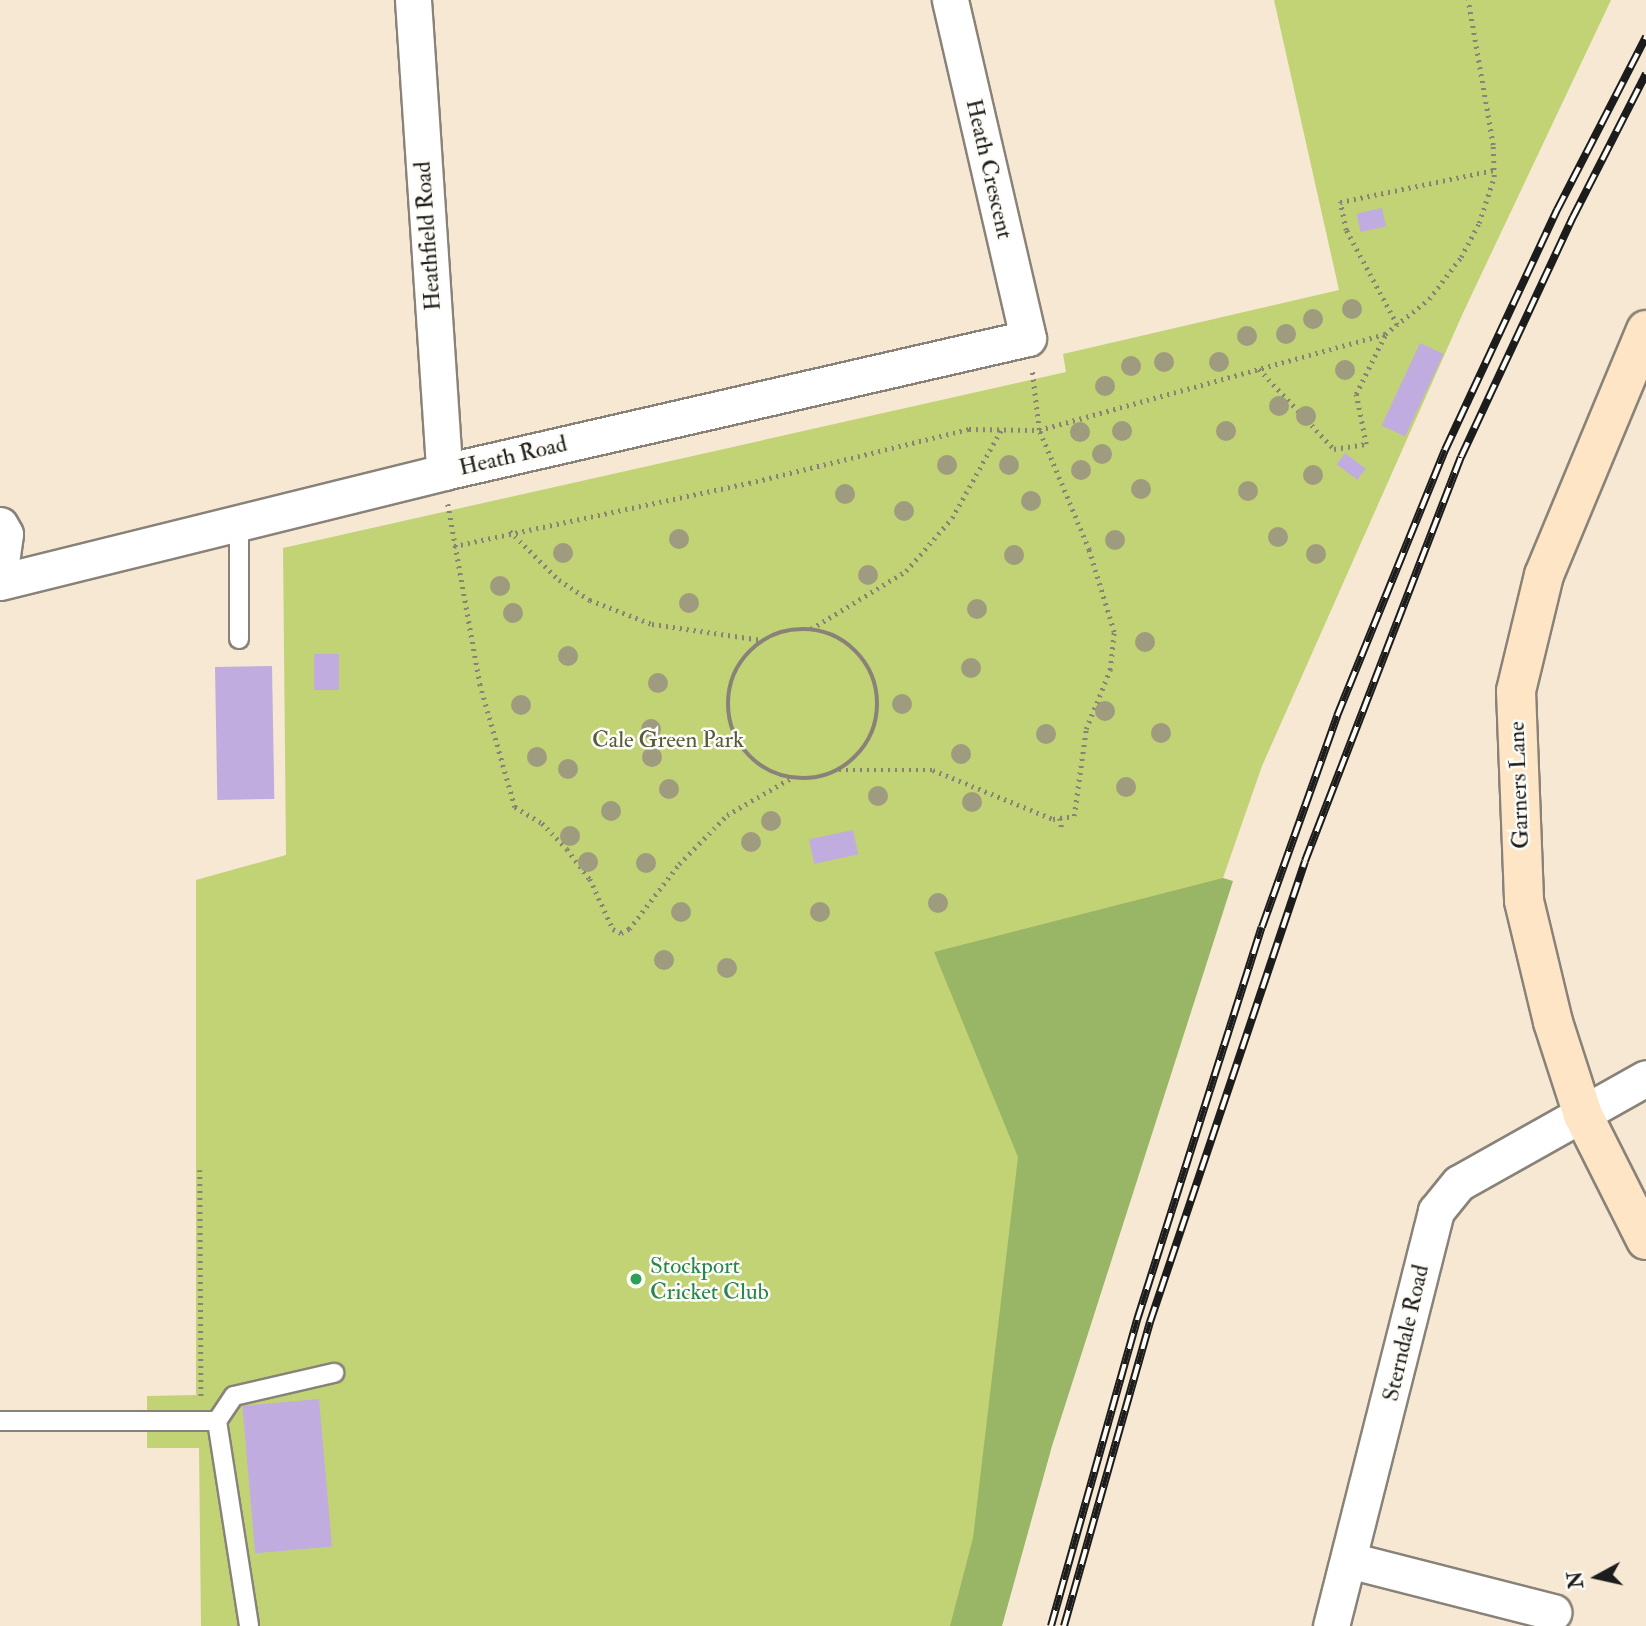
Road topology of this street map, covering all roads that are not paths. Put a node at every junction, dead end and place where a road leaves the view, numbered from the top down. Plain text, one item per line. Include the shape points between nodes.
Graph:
1 (413, 0) edge
2 (950, 0) edge
3 (1646, 330) edge
4 (1028, 338) joint
5 (444, 472) junction
6 (239, 523) junction
7 (0, 525) edge
8 (0, 569) edge
9 (0, 582) edge
10 (239, 639) dead end
11 (1646, 1079) edge
12 (1583, 1115) junction
13 (1646, 1240) edge
14 (334, 1373) dead end
15 (0, 1421) edge
16 (209, 1421) junction
17 (1349, 1560) junction
18 (1553, 1612) dead end
19 (249, 1626) edge
20 (1331, 1626) edge

1 - 5 street, Heathfield Road
2 - 4 street, Heath Crescent
3 - 12 street, Garners Lane via 1544,575 1516,691 1524,901 1553,1021
4 - 5 street, Heath Road
5 - 6 street, Heath Road
6 - 9 street, Heath Road
6 - 10 lane
7 - 8 street via 5,534
11 - 12 street, Sterndale Road
12 - 13 street, Garners Lane
12 - 17 street, Sterndale Road via 1459,1184 1436,1210
14 - 16 lane via 234,1396
15 - 16 lane
16 - 19 lane
17 - 18 street
17 - 20 street, Sterndale Road

